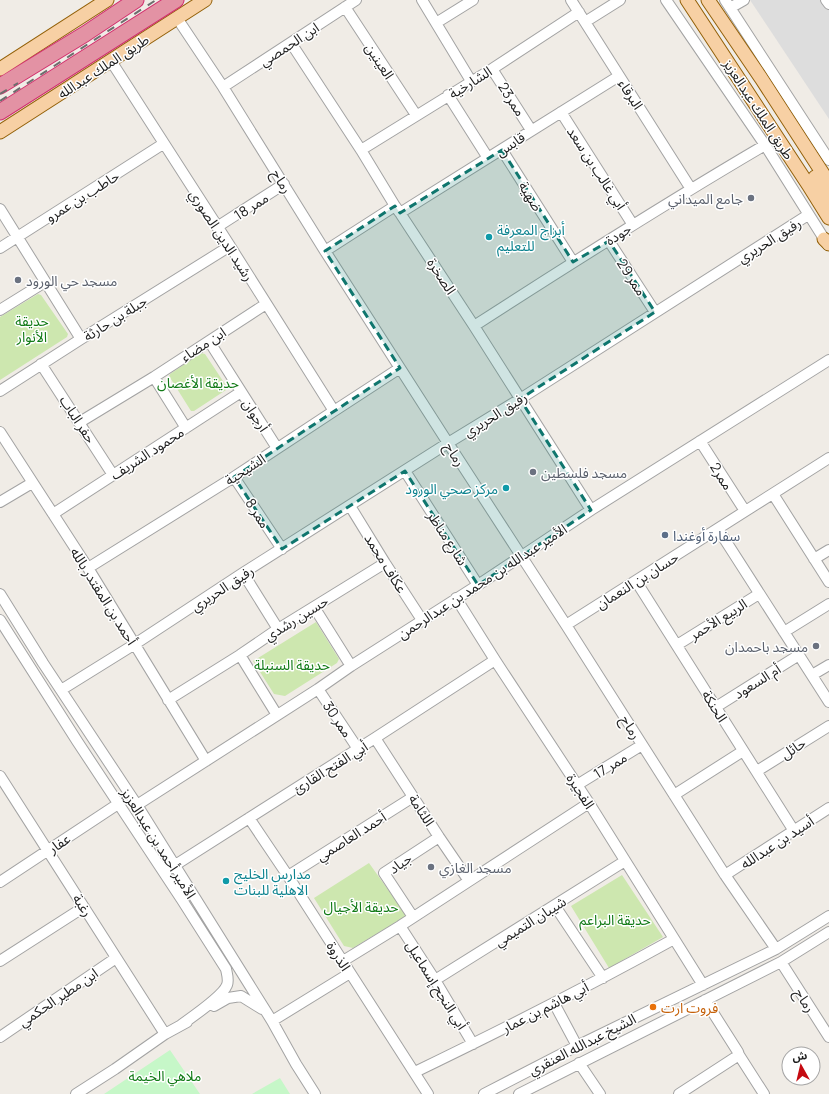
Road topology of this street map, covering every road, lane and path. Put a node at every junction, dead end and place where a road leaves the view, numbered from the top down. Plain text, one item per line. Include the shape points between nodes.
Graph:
1 (107, 0) edge
2 (136, 0) edge
3 (176, 0) edge
4 (205, 0) edge
5 (356, 0) edge
6 (422, 0) edge
7 (473, 0) edge
8 (570, 0) edge
9 (620, 0) edge
10 (666, 0) edge
11 (687, 0) edge
12 (708, 0) edge
13 (718, 0) edge
14 (744, 0) edge
15 (826, 0) edge
16 (728, 4) edge
17 (829, 4) edge
18 (345, 7) junction
19 (579, 12) junction
20 (177, 18) junction
21 (585, 22) junction
22 (436, 23) junction
23 (291, 43) junction
24 (111, 60) junction
25 (492, 68) junction
26 (0, 69) edge
27 (619, 76) junction
28 (761, 78) junction
29 (471, 81) junction
30 (0, 86) edge
31 (222, 87) junction
32 (448, 95) junction
33 (3, 112) edge
34 (561, 112) junction
35 (416, 115) junction
36 (788, 120) junction
37 (531, 130) junction
38 (0, 132) edge
39 (164, 144) junction
40 (765, 145) junction
41 (361, 150) junction
42 (502, 150) junction
43 (488, 158) junction
44 (829, 160) edge
45 (829, 183) edge
46 (284, 184) junction
47 (691, 189) junction
48 (829, 199) edge
49 (0, 209) edge
50 (398, 210) junction
51 (808, 215) junction
52 (829, 218) edge
53 (633, 225) junction
54 (218, 227) junction
55 (17, 237) junction
56 (609, 241) junction
57 (827, 244) edge
58 (230, 246) junction
59 (0, 248) edge
60 (325, 251) junction
61 (573, 262) junction
62 (45, 282) junction
63 (266, 304) junction
64 (0, 310) edge
65 (655, 312) junction
66 (474, 326) junction
67 (81, 339) junction
68 (208, 341) junction
69 (829, 360) edge
70 (41, 364) junction
71 (400, 368) junction
72 (154, 376) junction
73 (0, 391) edge
74 (242, 392) junction
75 (520, 399) junction
76 (334, 411) junction
77 (80, 422) junction
78 (186, 428) junction
79 (0, 432) edge
80 (700, 441) junction
81 (448, 443) junction
82 (277, 448) junction
83 (829, 458) edge
84 (404, 471) junction
85 (113, 475) junction
86 (234, 477) junction
87 (32, 482) junction
88 (773, 494) junction
89 (0, 502) edge
90 (350, 506) junction
91 (591, 510) junction
92 (744, 511) junction
93 (53, 514) junction
94 (718, 529) junction
95 (282, 549) junction
96 (829, 550) edge
97 (521, 556) junction
98 (814, 559) junction
99 (385, 563) junction
100 (88, 568) junction
101 (243, 573) junction
102 (636, 581) junction
103 (829, 582) edge
104 (478, 585) junction
105 (0, 594) edge
106 (759, 594) junction
107 (456, 598) junction
108 (829, 604) edge
109 (314, 607) junction
110 (4, 610) edge
111 (0, 620) edge
112 (422, 620) junction
113 (566, 625) junction
114 (278, 629) junction
115 (784, 632) junction
116 (135, 644) junction
117 (676, 645) junction
118 (240, 655) junction
119 (799, 655) junction
120 (495, 660) junction
121 (43, 663) junction
122 (829, 665) edge
123 (351, 666) junction
124 (32, 670) junction
125 (812, 675) junction
126 (318, 689) junction
127 (61, 690) junction
128 (168, 700) junction
129 (829, 702) edge
130 (716, 707) junction
131 (277, 715) junction
132 (829, 726) edge
133 (375, 738) junction
134 (642, 745) junction
135 (358, 749) junction
136 (743, 751) junction
137 (206, 761) junction
138 (757, 771) junction
139 (0, 776) edge
140 (578, 785) junction
141 (674, 795) junction
142 (413, 797) junction
143 (589, 803) junction
144 (118, 804) junction
145 (136, 806) junction
146 (829, 808) edge
147 (249, 818) junction
148 (794, 831) junction
149 (439, 837) junction
150 (48, 851) junction
151 (625, 861) junction
152 (174, 866) junction
153 (164, 872) junction
154 (725, 875) junction
155 (288, 876) junction
156 (469, 881) junction
157 (0, 882) edge
158 (555, 906) junction
159 (84, 907) junction
160 (829, 916) edge
161 (413, 917) junction
162 (400, 926) junction
163 (829, 932) edge
164 (674, 939) junction
165 (776, 949) junction
166 (116, 958) junction
167 (0, 961) edge
168 (343, 961) junction
169 (780, 962) junction
170 (350, 973) junction
171 (603, 978) junction
172 (435, 980) junction
173 (702, 985) junction
174 (705, 1000) junction
175 (554, 1003) junction
176 (265, 1011) junction
177 (272, 1021) junction
178 (181, 1025) junction
179 (165, 1034) junction
180 (0, 1037) edge
181 (829, 1037) edge
182 (473, 1044) junction
183 (577, 1046) junction
184 (739, 1056) junction
185 (579, 1063) junction
186 (415, 1072) junction
187 (76, 1094) edge
188 (315, 1094) edge
189 (428, 1094) edge
190 (484, 1094) edge
191 (519, 1094) edge
192 (600, 1094) edge
193 (679, 1094) edge
194 (764, 1094) edge

1 - 26 main road
2 - 30 highway
3 - 33 highway, طريق الملك عبدالله
4 - 20 main road, طريق الملك عبدالله
5 - 18 street, ابن الحمصي
6 - 22 street
7 - 22 street
8 - 19 street, البرقاء
9 - 21 street
10 - 40 street
11 - 52 main road, طريق الملك عبدالعزيز
12 - 28 main road, طريق الملك عبدالعزيز
13 - 28 street via 758,64
14 - 16 street
15 - 17 street
16 - 44 street
18 - 23 street, ابن الحمصي
18 - 35 street, العينين
19 - 21 street, البرقاء
19 - 25 street, الشارخية
20 - 24 main road, طريق الملك عبدالله
20 - 31 street, رماح
21 - 27 street, البرقاء
22 - 29 street
23 - 31 street, ابن الحمصي
23 - 41 street, الصخرة
24 - 38 main road, طريق الملك عبدالله
24 - 39 street, رشيد الدين الصوري
25 - 29 street, الشارخية
25 - 37 street, ممر23
27 - 34 street, قابس
27 - 47 street, البرقاء
28 - 36 main road, طريق الملك عبدالعزيز
29 - 32 street, الشارخية
31 - 46 street, رماح
32 - 35 street, الشارخية
32 - 43 street
34 - 37 street, قابس
34 - 53 street, أبي غالب بن سعد
35 - 41 street, الشارخية
36 - 45 main road, طريق الملك عبدالعزيز
36 - 48 main road via 801,154
37 - 42 street, قابس
39 - 54 street, رشيد الدين الصوري
39 - 55 street, حاطب بن عمرو
40 - 47 street, جودة
40 - 51 street
41 - 50 street, الصخرة
42 - 43 street, قابس
42 - 61 street, ضهية
43 - 50 street, قابس
46 - 54 street, ممر 18
46 - 60 street, رماح
47 - 53 street, جودة
49 - 55 street
50 - 60 street, قابس
50 - 66 street, الصخرة
51 - 57 street
51 - 65 street, رفيق الحريري
53 - 56 street, جودة
54 - 58 street, رشيد الدين الصوري
55 - 59 street, حاطب بن عمرو
55 - 62 street
56 - 61 street, جودة
56 - 65 street, ممر 29
58 - 63 street, رشيد الدين الصوري
58 - 67 street, جبلة بن حارثة
60 - 71 street, رماح
61 - 66 street, جودة
62 - 64 street
62 - 67 street
63 - 68 street, ابن مضاء
63 - 76 street, رشيد الدين الصوري
65 - 75 street, رفيق الحريري
66 - 75 street, الصخرة
67 - 70 street, جبلة بن حارثة
68 - 72 street, ابن مضاء
68 - 74 street, أرجوان
69 - 80 street, الأمير عبدالله بن محمد بن عبدالرحمن
70 - 73 street, جبلة بن حارثة
70 - 77 street, حفر الباب
71 - 76 street, الشيحية
71 - 81 street, رماح
72 - 77 street, ابن مضاء
72 - 78 street
74 - 78 street, محمود الشريف
74 - 82 street, أرجوان
75 - 81 street, رفيق الحريري
75 - 91 street, الصخرة
76 - 82 street, الشيحية
77 - 85 street, حفر الباب
78 - 85 street, محمود الشريف
79 - 87 street, أحمد بن المقتدر بالله
80 - 91 street, الأمير عبدالله بن محمد بن عبدالرحمن
80 - 92 street, ممر2
81 - 84 street, رفيق الحريري
81 - 97 street, رماح
82 - 86 street, الشيحية
83 - 88 street, حسان بن النعمان
84 - 90 street, رفيق الحريري
84 - 104 street, شارع مناظر
85 - 93 street, محمود الشريف
86 - 95 street, ممر 8
86 - 100 street, الشيحية
87 - 89 street
87 - 93 street, أحمد بن المقتدر بالله
88 - 92 street, حسان بن النعمان
88 - 98 street
90 - 95 street, رفيق الحريري
90 - 99 street, عكاف محمد
91 - 97 street, الأمير عبدالله بن محمد بن عبدالرحمن
92 - 94 street, حسان بن النعمان
93 - 100 street, أحمد بن المقتدر بالله
94 - 102 street, حسان بن النعمان
94 - 106 street
95 - 101 street, رفيق الحريري
96 - 98 street
97 - 104 street, الأمير عبدالله بن محمد بن عبدالرحمن
97 - 113 street, رماح
98 - 103 street
99 - 109 street, حسين رشدي
99 - 112 street, عكاف محمد
100 - 116 street, أحمد بن المقتدر بالله
101 - 114 street
101 - 116 street, رفيق الحريري
102 - 113 street, حسان بن النعمان
102 - 117 street, الحنكة
104 - 107 street, الأمير عبدالله بن محمد بن عبدالرحمن
105 - 110 street, الأمير أحمد بن عبدالعزيز
106 - 115 street
106 - 117 street, الربيع الأحمر
107 - 112 street, الأمير عبدالله بن محمد بن عبدالرحمن
107 - 120 street, الفجيرة
108 - 115 street
109 - 114 street, حسين رشدي
109 - 123 street
110 - 121 street, الأمير أحمد بن عبدالعزيز
111 - 124 street, الأمير أحمد بن عبدالعزيز
112 - 123 street, الأمير عبدالله بن محمد بن عبدالرحمن
113 - 134 street, رماح
114 - 118 street, حسين رشدي
115 - 119 street
116 - 127 street, رفيق الحريري
116 - 128 street, أحمد بن المقتدر بالله
117 - 130 street, الحنكة
118 - 128 street, حسين رشدي
118 - 131 street
119 - 125 street
119 - 130 street, أم السعود
120 - 133 street, أبي الفتح القارئ
120 - 140 street, الفجيرة
121 - 124 street
121 - 127 street, الأمير أحمد بن عبدالعزيز
122 - 125 street
123 - 126 street, الأمير عبدالله بن محمد بن عبدالرحمن
124 - 144 street, الأمير أحمد بن عبدالعزيز
125 - 129 street
126 - 131 street, الأمير عبدالله بن محمد بن عبدالرحمن
126 - 135 street, ممر 30
127 - 145 street, الأمير أحمد بن عبدالعزيز
128 - 137 street, أحمد بن المقتدر بالله
130 - 136 street, الحنكة
131 - 137 street, الأمير عبدالله بن محمد بن عبدالرحمن
132 - 138 street, حائل
133 - 135 street, أبي الفتح القارئ
133 - 142 street, اللثامة
134 - 140 street, ممر 17
134 - 141 street, رماح
135 - 147 street, أبي الفتح القارئ
136 - 138 street, الحنكة
136 - 141 street
137 - 145 street, الأمير عبدالله بن محمد بن عبدالرحمن
138 - 148 street, الحنكة
139 - 150 street, رغبة
140 - 143 street, الفجيرة
141 - 154 street, رماح
142 - 149 street, اللثامة
142 - 155 street, أحمد العاصمي
143 - 151 street, الفجيرة
143 - 156 street
144 - 150 street, عفار
144 - 153 street, الأمير أحمد بن عبدالعزيز
145 - 152 street, الأمير أحمد بن عبدالعزيز
146 - 148 street, أسيد بن عبدالله
147 - 152 street, أبي الفتح القارئ
147 - 155 street, الذروة
148 - 154 street, أسيد بن عبدالله
149 - 156 street, اللثامة
149 - 161 street, جياد via 384,873
150 - 157 street, عفار
150 - 159 street, رغبة
151 - 158 street, شيبان التميمي
151 - 164 street, الفجيرة
152 - 153 street, أبي الفتح القارئ
152 - 176 street, الأمير أحمد بن عبدالعزيز
153 - 178 street, الأمير أحمد بن عبدالعزيز via 226,969 228,977 223,992
154 - 165 street, رماح
155 - 168 street, الذروة
156 - 161 street
158 - 171 street
158 - 172 street, شيبان التميمي
159 - 166 street, رغبة
159 - 167 street
160 - 165 street, الشيخ عبدالله العنقري
161 - 162 street
162 - 168 street
162 - 172 street, أبي النجح إسماعيل
163 - 169 street, الشيخ عبدالله العنقري
164 - 171 street, أبي هاشم بن عمار
164 - 173 street, الفجيرة
165 - 173 street, الشيخ عبدالله العنقري
166 - 179 street, رغبة
166 - 180 street, ابن مطير الحكمي
168 - 170 street, الذروة
169 - 174 street, الشيخ عبدالله العنقري
169 - 181 street, رماح
170 - 177 street
170 - 186 street, الذروة
171 - 175 street, أبي هاشم بن عمار
172 - 182 street, أبي النجح إسماعيل
173 - 183 street, الشيخ عبدالله العنقري
174 - 184 street
174 - 185 street, الشيخ عبدالله العنقري
175 - 182 street, أبي هاشم بن عمار
175 - 183 street
176 - 177 street, الأمير أحمد بن عبدالعزيز
176 - 178 street via 246,998 237,996 228,998
177 - 188 street, الأمير أحمد بن عبدالعزيز
178 - 179 street
179 - 187 street
182 - 186 street, أبي هاشم بن عمار
183 - 190 street, الشيخ عبدالله العنقري
184 - 193 street
184 - 194 street
185 - 191 street, الشيخ عبدالله العنقري
185 - 192 street
186 - 189 street, الذروة

